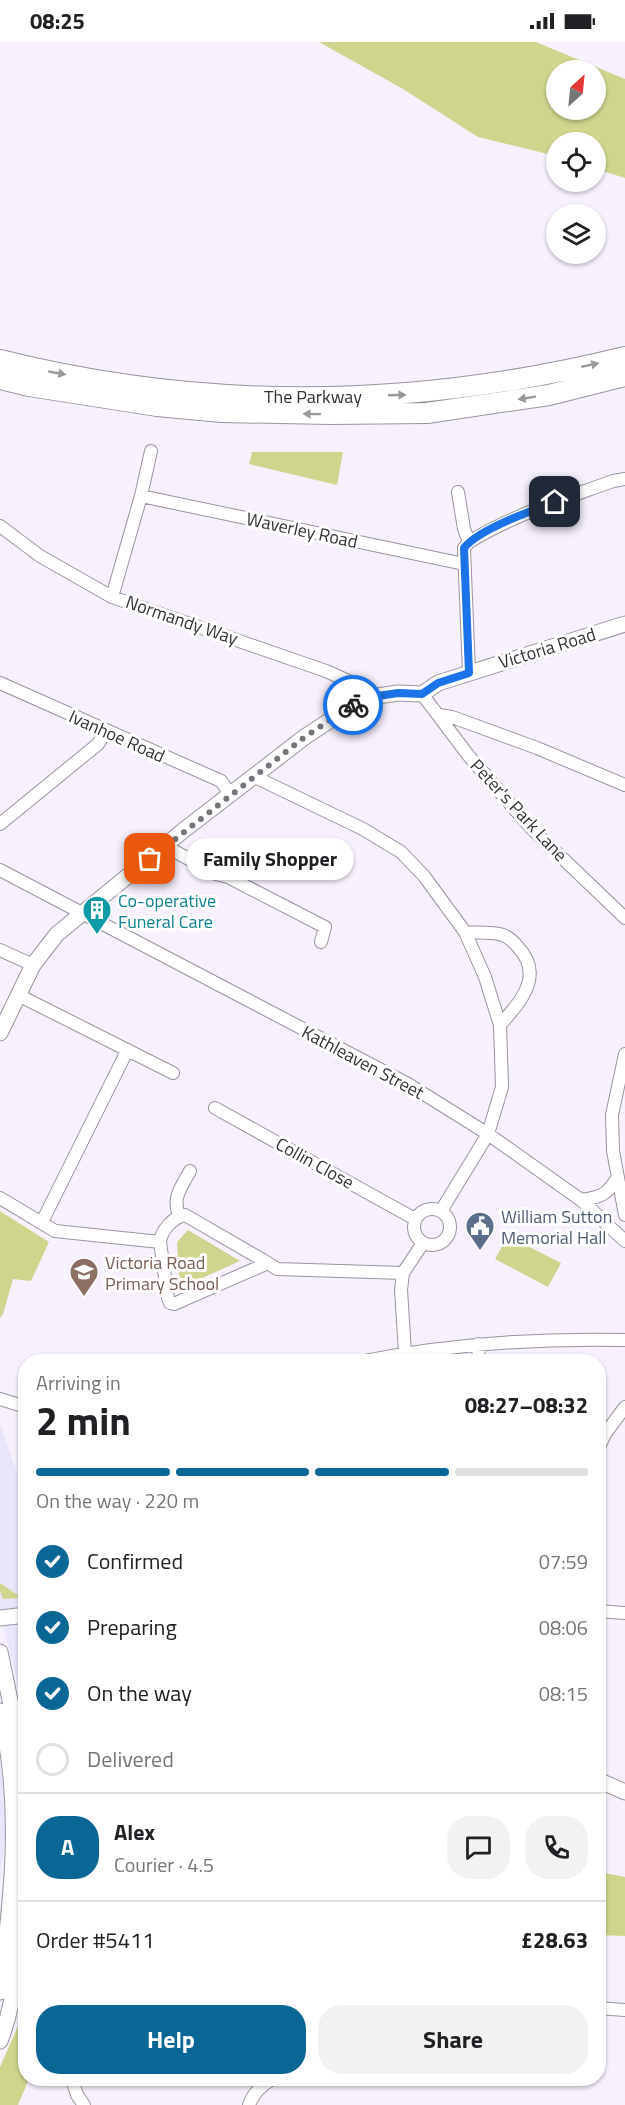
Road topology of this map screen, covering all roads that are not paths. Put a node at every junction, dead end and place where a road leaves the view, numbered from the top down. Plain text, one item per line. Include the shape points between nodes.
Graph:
1 (625, 357) edge
2 (0, 360) edge
3 (625, 376) edge
4 (0, 379) edge
5 (151, 450) dead end
6 (625, 479) edge
7 (458, 492) dead end
8 (141, 496) junction
9 (0, 526) edge
10 (469, 542) junction
11 (464, 564) junction
12 (112, 597) junction
13 (625, 624) edge
14 (469, 673) junction
15 (0, 683) edge
16 (422, 694) junction
17 (371, 697) junction
18 (439, 715) junction
19 (106, 731) junction
20 (253, 776) junction
21 (625, 785) edge
22 (230, 794) junction
23 (0, 824) edge
24 (165, 846) junction
25 (0, 870) edge
26 (81, 914) junction
27 (625, 918) edge
28 (465, 932) junction
29 (321, 942) dead end
30 (0, 950) edge
31 (33, 965) junction
32 (18, 994) junction
33 (500, 1025) junction
34 (0, 1033) edge
35 (127, 1051) junction
36 (625, 1054) edge
37 (173, 1073) dead end
38 (215, 1108) dead end
39 (488, 1134) junction
40 (190, 1171) dead end
41 (617, 1178) junction
42 (0, 1198) edge
43 (581, 1200) junction
44 (441, 1211) junction
45 (625, 1215) edge
46 (179, 1216) junction
47 (415, 1219) junction
48 (42, 1222) junction
49 (625, 1241) edge
50 (160, 1242) junction
51 (423, 1243) junction
52 (268, 1263) junction
53 (403, 1273) junction
54 (625, 1340) edge
55 (477, 1344) junction
56 (405, 1353) junction
57 (400, 1354) edge
58 (478, 1354) edge
59 (0, 1399) edge
60 (18, 1405) edge
61 (625, 1407) edge
62 (606, 1433) edge
63 (606, 1612) edge
64 (625, 1613) edge
65 (18, 1616) edge
66 (0, 1618) edge
67 (0, 1652) edge
68 (0, 1711) edge
69 (18, 1739) edge
70 (606, 1784) edge
71 (625, 1792) edge
72 (18, 1938) edge
73 (0, 1992) edge
74 (606, 2009) edge
75 (625, 2010) edge
76 (0, 2042) edge
77 (74, 2086) edge
78 (261, 2086) edge
79 (82, 2104) edge
80 (249, 2105) edge

2 -> 1 highway, The Parkway via 170,391 325,398 466,388 524,380
3 -> 4 highway, The Parkway via 549,395 427,413 331,414 222,412 157,406
5 - 8 street
6 - 10 street via 535,510
7 - 10 street
8 - 11 street, Waverley Road
8 - 12 street
9 - 12 street, Normandy Way via 40,556
10 - 11 street via 464,548
11 - 14 street
12 - 17 street, Normandy Way via 326,671 355,684
13 - 14 street, Victoria Road
14 - 16 street, Victoria Road via 438,683
15 - 19 street, Ivanhoe Road
16 - 17 street, Victoria Road
16 - 18 street, Peter's Park Lane
17 - 20 street, Victoria Road via 331,719
18 - 21 street via 537,748
18 - 27 street, Peter's Park Lane via 531,828
19 - 22 street, Ivanhoe Road via 221,781
19 - 23 street via 98,744
20 - 22 street, Victoria Road
20 - 28 street via 363,829 401,852
22 - 24 street, Victoria Road
24 - 26 street, Victoria Road
24 - 29 street via 325,927
25 - 26 street, Kathleaven Street
26 - 31 street, Victoria Road via 57,934
26 - 39 street, Kathleaven Street via 408,1084
28 - 33 street
28 - 33 street via 501,934 523,952 529,966 530,982 524,995
30 - 31 street
31 - 32 street, Victoria Road
32 - 34 street, Victoria Road
32 - 35 street
33 - 39 street via 502,1086
35 - 37 street
35 - 48 street
36 - 41 street via 612,1115
38 - 47 street, Collin Close
39 - 43 street, Kathleaven Street
39 - 44 street
40 - 46 street via 174,1204
41 - 43 street via 609,1191
41 - 45 street
42 - 48 street
43 - 49 street, Kathleaven Street
44 - 47 street via 429,1208
44 - 51 street via 449,1220 450,1233 436,1245
46 - 50 street via 161,1234
46 - 52 street via 185,1215
47 - 51 street via 415,1235
48 - 50 street via 55,1231
50 - 52 street via 168,1298 174,1304
51 - 53 street
52 - 53 street via 277,1269
53 - 56 street
54 - 55 street via 573,1338
55 - 56 street
55 - 58 street
56 - 57 street
59 - 60 street
61 - 62 street
63 - 64 street
65 - 66 street
67 - 69 street
68 - 73 street via 12,1767 15,1841
70 - 71 street
72 - 76 street via 8,2021
74 - 75 street
77 - 79 street
78 - 80 street

